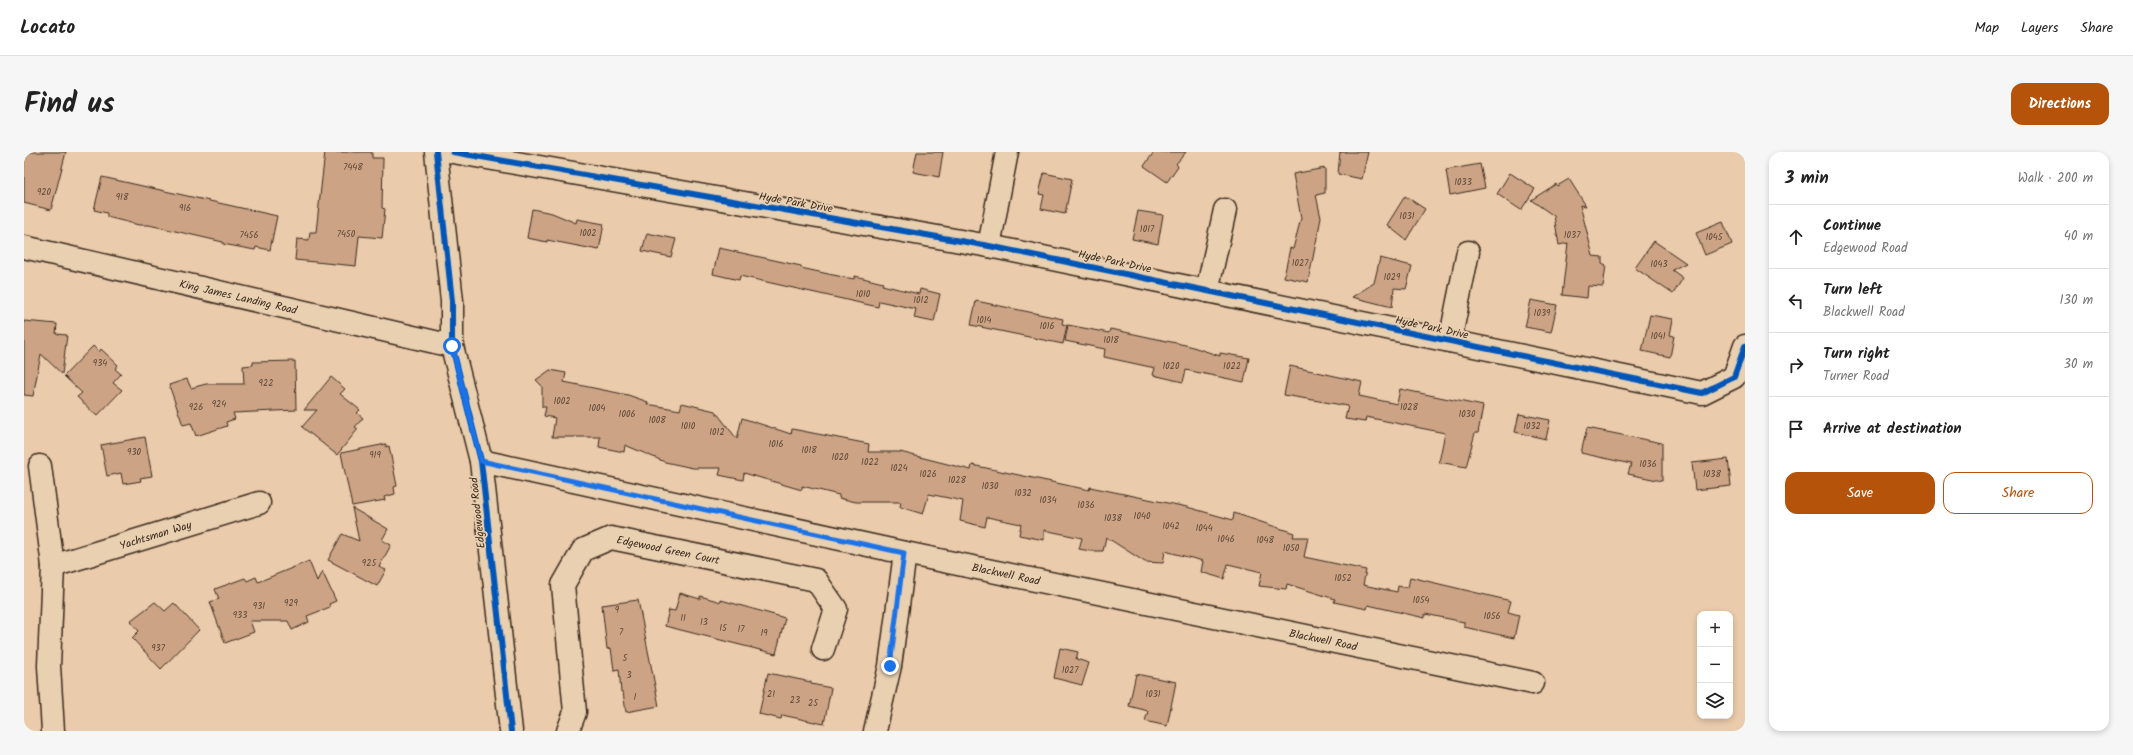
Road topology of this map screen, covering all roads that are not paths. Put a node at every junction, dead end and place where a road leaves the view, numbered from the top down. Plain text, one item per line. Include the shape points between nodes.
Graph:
1 (436, 152) edge
2 (453, 152) edge
3 (1007, 152) edge
4 (1224, 210) dead end
5 (989, 246) junction
6 (24, 247) edge
7 (1468, 252) dead end
8 (1207, 291) junction
9 (1450, 341) junction
10 (452, 346) junction
11 (1745, 346) edge
12 (481, 461) junction
13 (40, 466) dead end
14 (259, 503) dead end
15 (904, 553) junction
16 (53, 566) junction
17 (823, 650) dead end
18 (1532, 683) dead end
19 (53, 731) edge
20 (511, 731) edge
21 (568, 731) edge
22 (875, 731) edge

1 - 10 street, Edgewood Road via 452,301
2 - 5 street, Hyde Park Drive
3 - 5 street
4 - 8 street
5 - 8 street, Hyde Park Drive
6 - 10 street, King James Landing Road
7 - 9 street, Hyde Park Drive
8 - 9 street, Hyde Park Drive
9 - 11 street, Hyde Park Drive via 1702,393 1734,377
10 - 12 street, Edgewood Road
12 - 15 street, Blackwell Road
12 - 20 street, Edgewood Road
13 - 16 street
14 - 16 street, Yachtsman Way
15 - 18 street, Blackwell Road
15 - 22 street via 890,666
16 - 19 street via 49,666
17 - 21 street, Edgewood Green Court via 836,609 816,580 611,538 583,550 564,585 575,712

